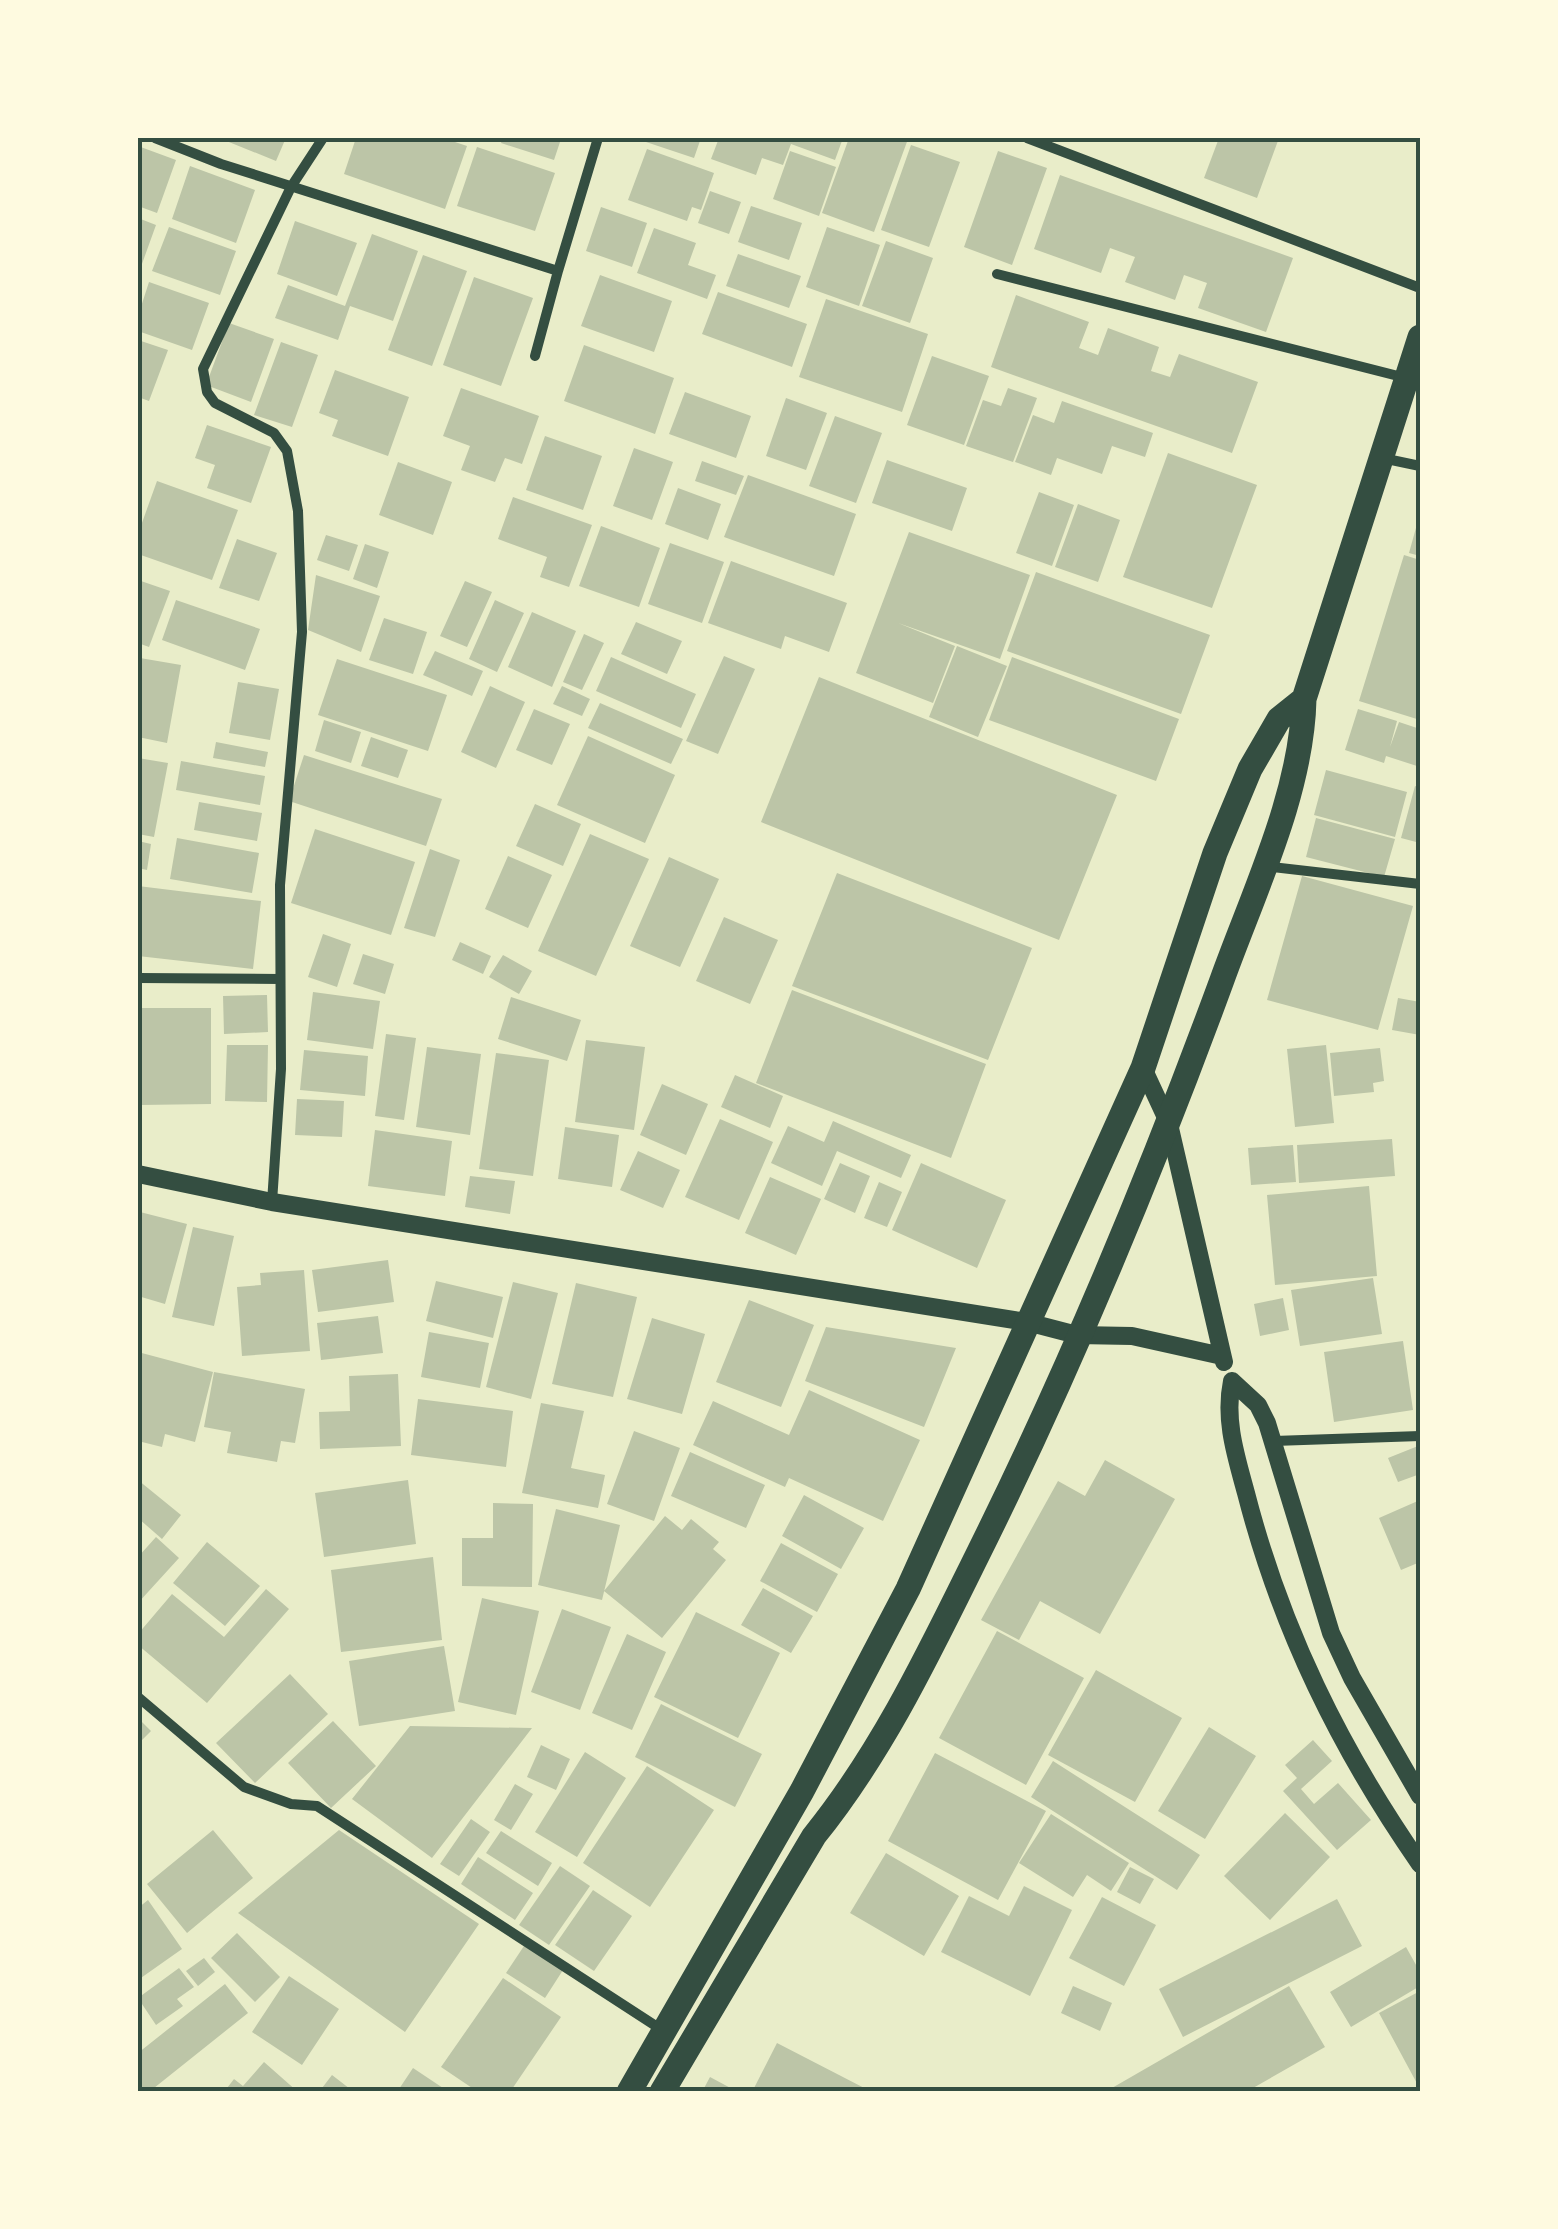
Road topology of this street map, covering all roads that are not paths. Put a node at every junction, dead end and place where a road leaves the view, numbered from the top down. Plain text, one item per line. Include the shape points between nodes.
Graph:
1 (155, 138) edge
2 (323, 138) edge
3 (598, 138) edge
4 (1027, 138) edge
5 (291, 186) junction
6 (558, 271) junction
7 (997, 274) dead end
8 (1420, 288) edge
9 (1420, 336) edge
10 (535, 356) dead end
11 (1407, 378) junction
12 (1382, 458) junction
13 (1420, 466) edge
14 (1304, 699) junction
15 (1264, 866) junction
16 (1420, 884) edge
17 (138, 978) edge
18 (280, 979) junction
19 (1143, 1068) junction
20 (1169, 1124) junction
21 (138, 1174) edge
22 (272, 1202) junction
23 (1027, 1322) junction
24 (1077, 1335) junction
25 (1222, 1356) junction
26 (1232, 1381) junction
27 (1420, 1436) edge
28 (1274, 1441) junction
29 (138, 1697) edge
30 (1420, 1796) edge
31 (1420, 1864) edge
32 (663, 2030) junction
33 (629, 2092) edge
34 (662, 2092) edge

1 - 5 street
2 - 5 street
3 - 6 street
4 - 8 street
5 - 6 street
5 - 18 street via 202,378 215,403 274,433 286,451 298,511 302,632 280,885
6 - 10 street
7 - 11 street
9 - 11 main road
11 - 12 main road
12 - 13 street
12 - 14 main road
14 - 15 main road via 1303,740
14 - 19 main road via 1279,719 1250,769
15 - 16 street
15 - 20 main road
17 - 18 street
18 - 22 street
19 - 20 street
19 - 23 main road
20 - 24 main road
20 - 25 street
21 - 22 street
22 - 23 street
23 - 24 street
23 - 32 main road via 908,1589 802,1791
24 - 25 street via 1132,1336
24 - 34 main road via 1057,1391 919,1674
25 - 26 street
26 - 28 street via 1258,1405
26 - 31 street via 1230,1432 1283,1616 1334,1722
27 - 28 street
28 - 30 street via 1332,1634
29 - 32 street via 244,1787 317,1806
32 - 33 main road

